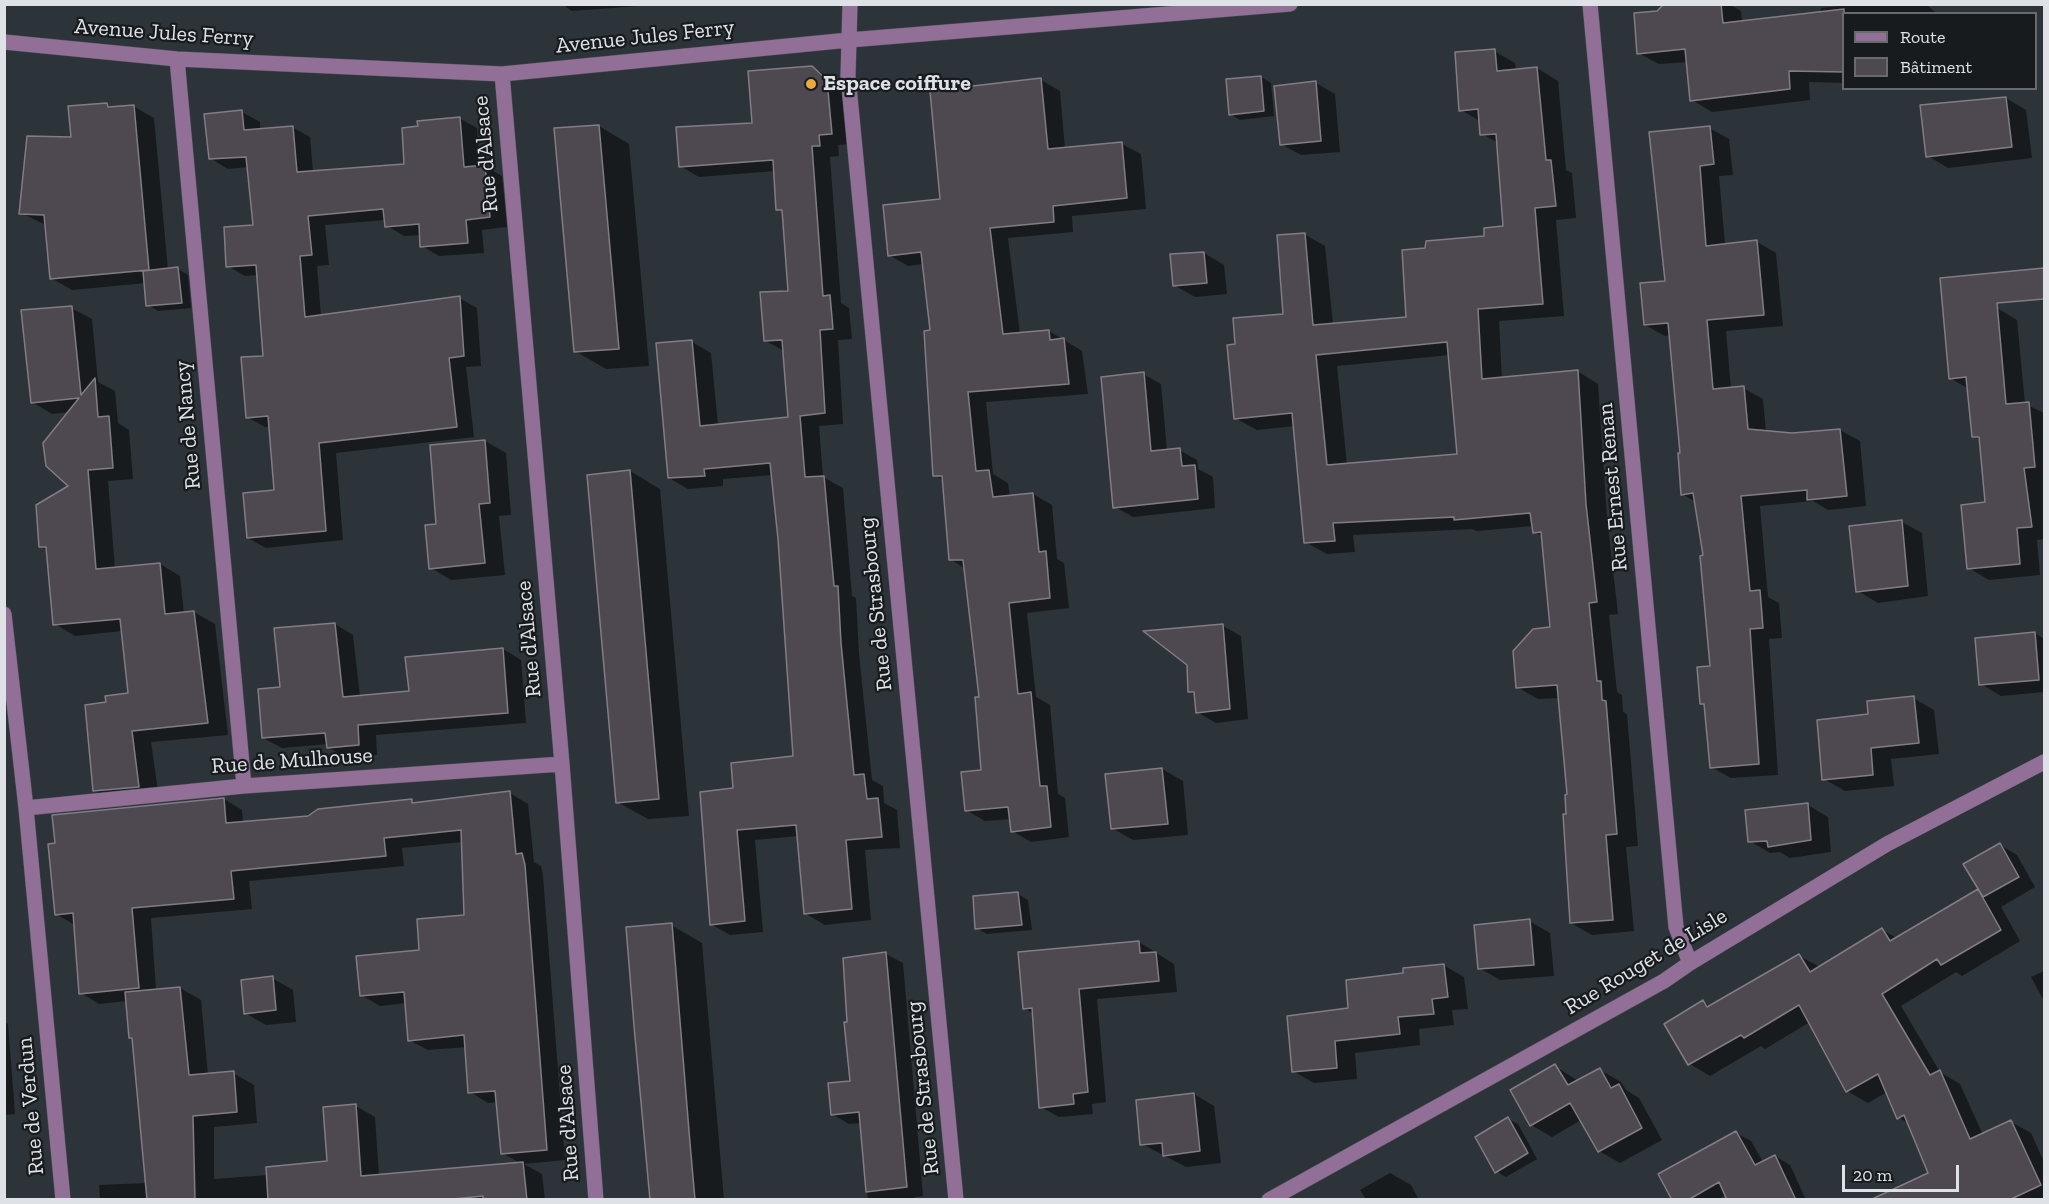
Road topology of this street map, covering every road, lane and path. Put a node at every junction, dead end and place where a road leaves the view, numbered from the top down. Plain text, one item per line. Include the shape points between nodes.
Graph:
1 (850, 4) edge
2 (1290, 4) edge
3 (1590, 4) edge
4 (849, 40) junction
5 (4, 42) edge
6 (177, 59) junction
7 (502, 74) junction
8 (4, 614) edge
9 (2044, 762) edge
10 (562, 765) junction
11 (244, 786) junction
12 (26, 808) junction
13 (1690, 963) junction
14 (63, 1200) edge
15 (596, 1200) edge
16 (956, 1200) edge
17 (1269, 1200) edge

1 - 4 street, Rue de Strasbourg
2 - 4 street, Avenue Jules Ferry
3 - 13 street, Rue Ernest Renan via 1676,927
4 - 7 street, Avenue Jules Ferry
4 - 16 street, Rue de Strasbourg via 849,88
5 - 6 street, Avenue Jules Ferry
6 - 7 street, Avenue Jules Ferry
6 - 11 street, Rue de Nancy
7 - 10 street, Rue d'Alsace
8 - 12 street, Rue de Verdun
9 - 13 street, Rue Rouget de Lisle via 1887,844
10 - 11 street, Rue de Mulhouse
10 - 15 street, Rue d'Alsace
11 - 12 street, Rue de Mulhouse
12 - 14 street, Rue de Verdun
13 - 17 street, Rue Rouget de Lisle

